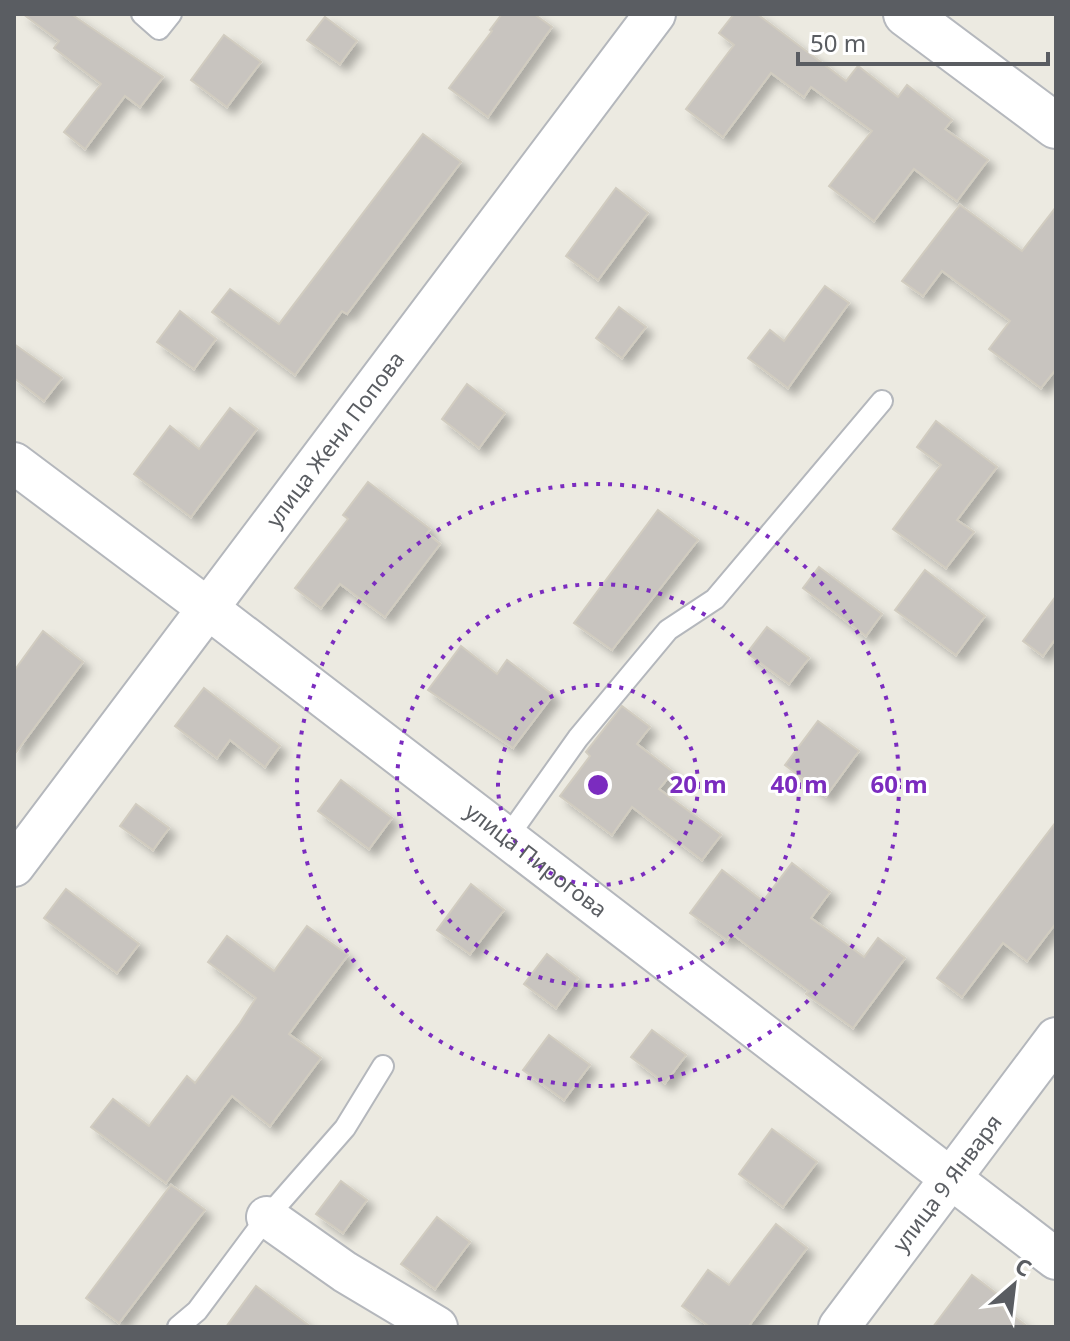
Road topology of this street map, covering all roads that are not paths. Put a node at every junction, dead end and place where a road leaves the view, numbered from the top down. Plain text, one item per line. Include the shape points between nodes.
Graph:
1 (142, 14) edge
2 (171, 14) edge
3 (655, 14) edge
4 (906, 14) edge
5 (1056, 126) edge
6 (882, 401) dead end
7 (14, 463) edge
8 (206, 607) junction
9 (507, 838) junction
10 (14, 866) edge
11 (1056, 1038) edge
12 (383, 1066) dead end
13 (950, 1179) junction
14 (267, 1217) junction
15 (1056, 1259) edge
16 (178, 1327) edge
17 (437, 1327) edge
18 (839, 1327) edge

1 - 2 lane via 159,29
3 - 8 street, улица Жени Попова
4 - 5 main road
6 - 9 lane via 715,599 668,630 578,738
7 - 8 street, улица Пирогова
8 - 9 street, улица Пирогова
8 - 10 street, улица Жени Попова
9 - 13 street, улица Пирогова
11 - 13 street, улица 9 Января
12 - 14 lane via 345,1128
13 - 15 street, улица Пирогова
13 - 18 street, улица 9 Января
14 - 16 lane via 197,1311
14 - 17 street

